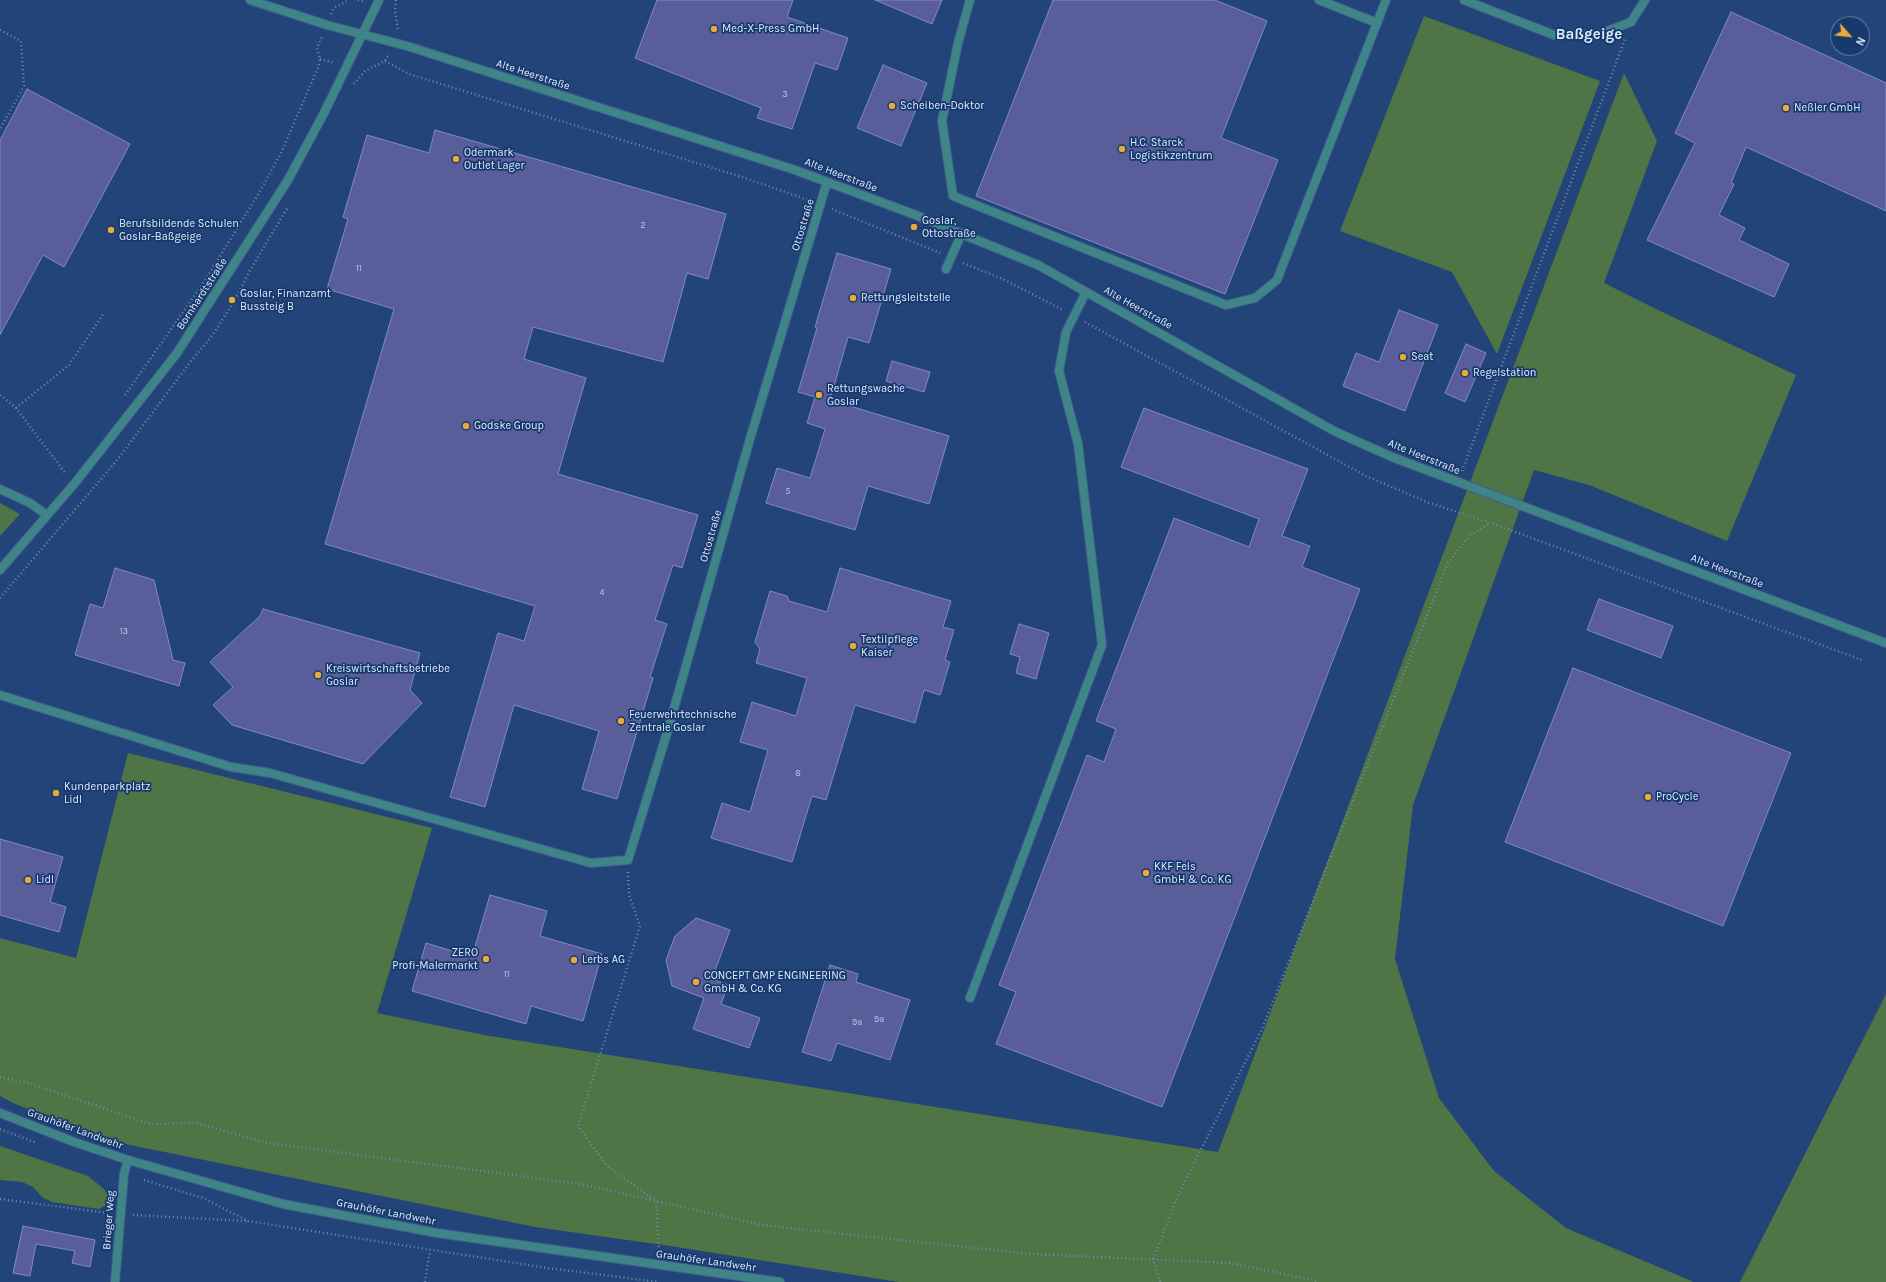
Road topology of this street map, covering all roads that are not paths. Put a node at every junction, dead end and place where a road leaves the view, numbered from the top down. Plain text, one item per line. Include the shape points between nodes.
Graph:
1 (250, 0) edge
2 (379, 0) edge
3 (970, 0) edge
4 (1319, 0) edge
5 (1386, 0) edge
6 (1464, 0) edge
7 (1645, 0) edge
8 (1378, 23) junction
9 (362, 34) junction
10 (827, 182) junction
11 (962, 233) junction
12 (946, 269) dead end
13 (1086, 292) junction
14 (0, 489) edge
15 (47, 515) junction
16 (0, 570) edge
17 (1886, 644) edge
18 (0, 696) edge
19 (970, 998) dead end
20 (0, 1113) edge
21 (128, 1160) junction
22 (115, 1282) edge
23 (780, 1282) edge

1 - 9 street, Alte Heerstraße
2 - 9 street, Bornhardtstraße
3 - 8 street via 942,121 953,196 1226,305 1255,298 1277,280
4 - 8 street
5 - 8 street
6 - 7 street via 1554,35 1600,34 1631,22
9 - 10 street, Alte Heerstraße
9 - 15 street, Bornhardtstraße via 288,180 218,291 177,353
10 - 11 street, Alte Heerstraße
10 - 18 street, Ottostraße via 628,860 591,863 270,773 231,767
11 - 12 street
11 - 13 street, Alte Heerstraße via 1038,265
13 - 17 street, Alte Heerstraße via 1334,431 1392,457
13 - 19 street via 1066,332 1059,372 1078,444 1102,645
14 - 15 street via 30,503
15 - 16 street, Bornhardtstraße
20 - 21 street, Grauhöfer Landwehr
21 - 22 street, Brieger Weg via 124,1174
21 - 23 street, Grauhöfer Landwehr via 216,1186 314,1210 437,1233

